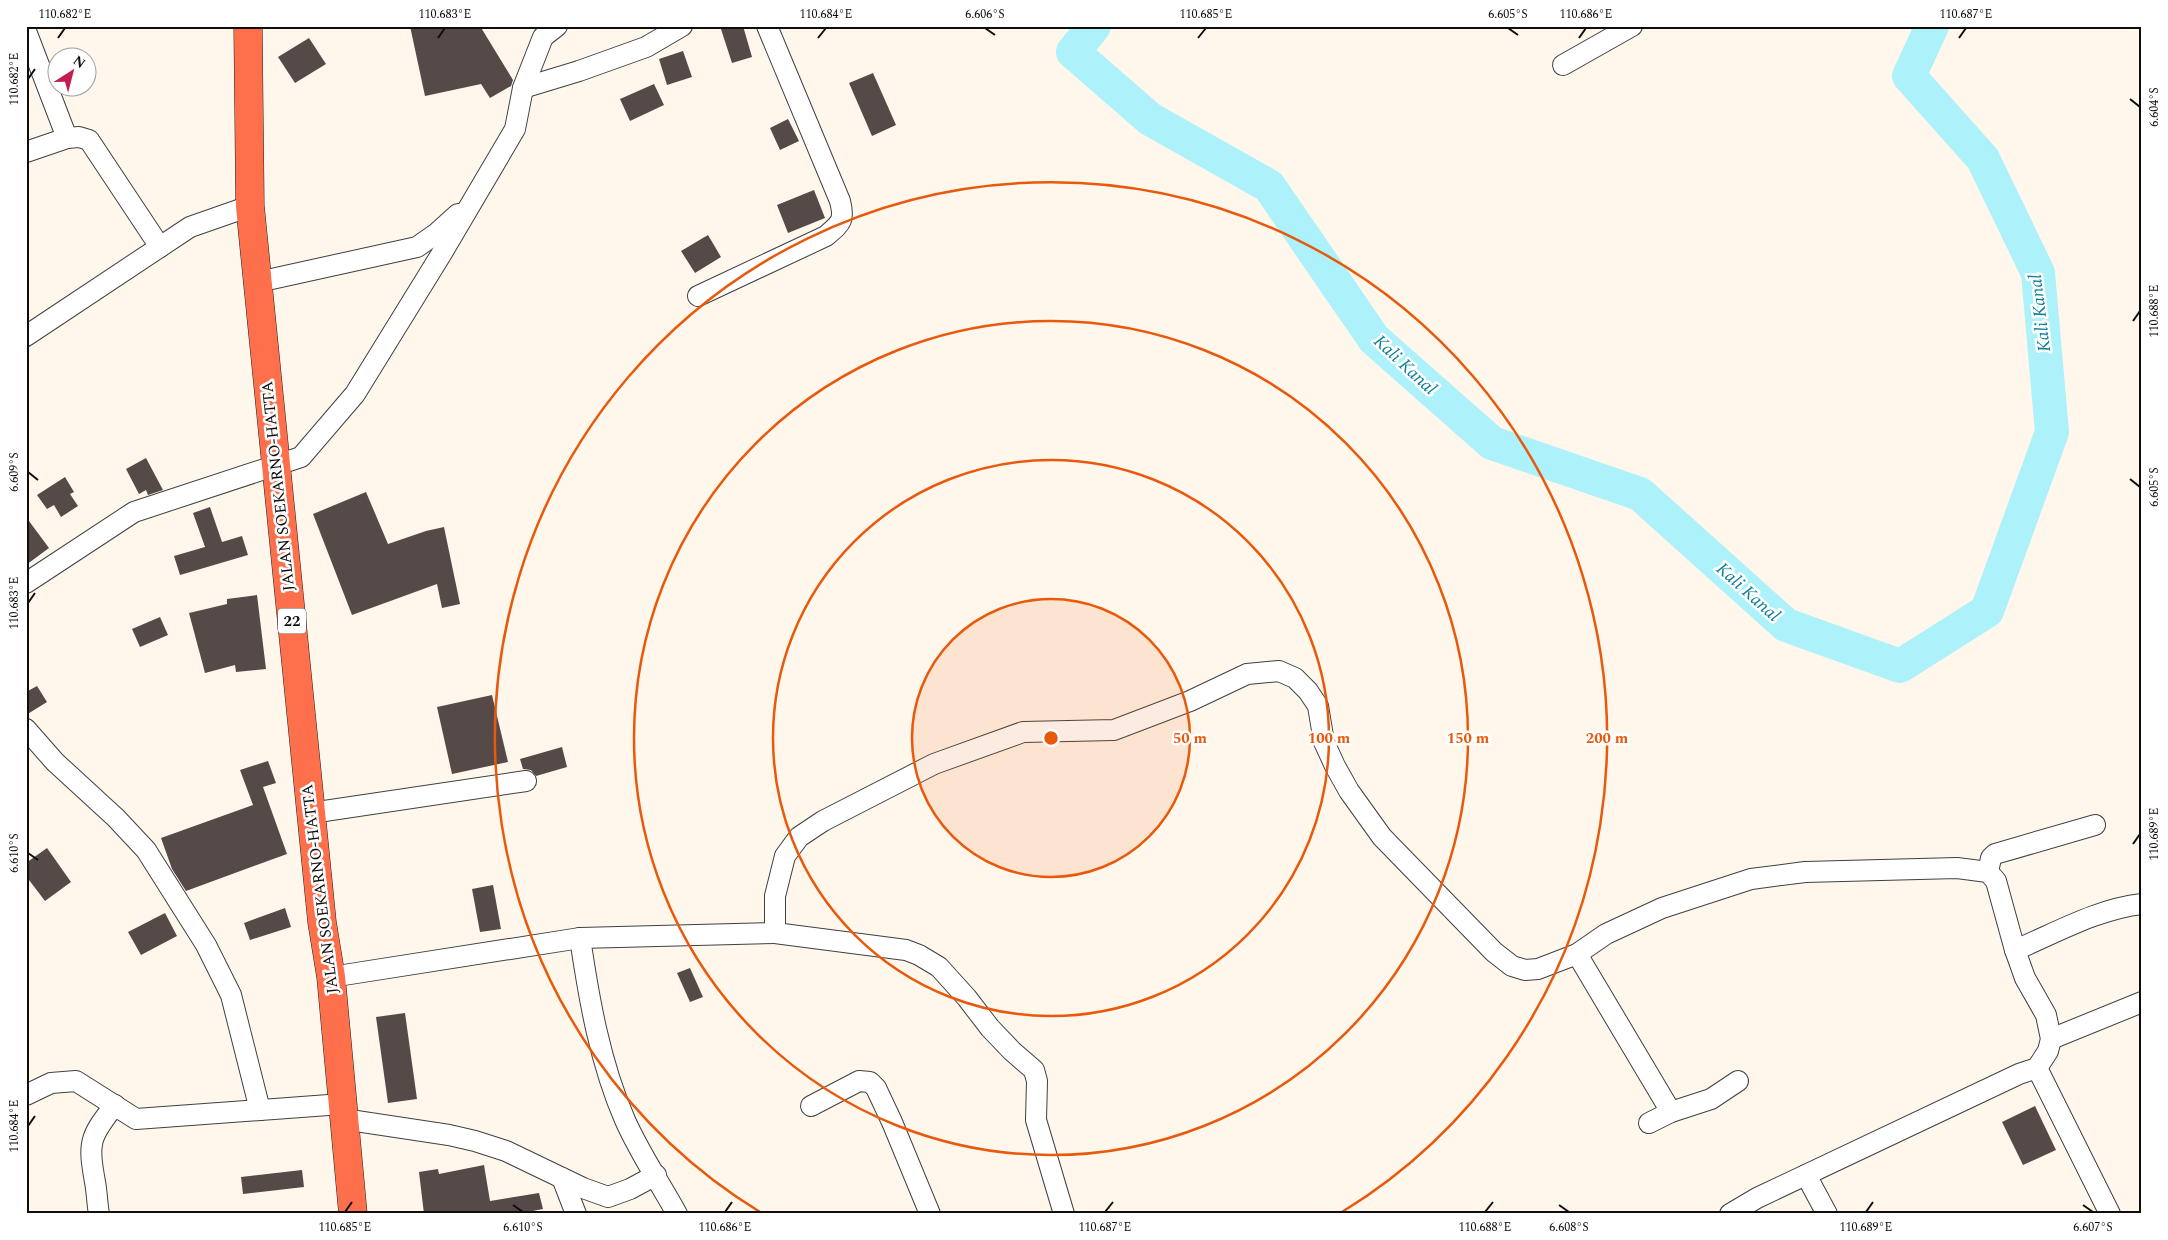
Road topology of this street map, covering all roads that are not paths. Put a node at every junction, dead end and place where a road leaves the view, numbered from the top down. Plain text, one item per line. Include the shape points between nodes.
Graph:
1 (248, 26) edge
2 (557, 26) edge
3 (682, 26) edge
4 (767, 26) edge
5 (1632, 26) edge
6 (26, 31) edge
7 (1563, 65) dead end
8 (523, 88) junction
9 (67, 138) junction
10 (26, 152) edge
11 (472, 202) junction
12 (250, 206) junction
13 (160, 246) junction
14 (258, 282) junction
15 (698, 296) dead end
16 (26, 336) edge
17 (276, 465) junction
18 (26, 583) edge
19 (26, 729) edge
20 (526, 781) dead end
21 (311, 814) junction
22 (2095, 825) dead end
23 (1988, 872) junction
24 (2142, 904) edge
25 (775, 933) junction
26 (580, 938) junction
27 (2015, 950) junction
28 (1577, 954) junction
29 (331, 978) junction
30 (2142, 1002) edge
31 (2051, 1039) junction
32 (2037, 1068) junction
33 (1738, 1081) dead end
34 (26, 1095) edge
35 (115, 1106) junction
36 (811, 1106) dead end
37 (260, 1110) junction
38 (342, 1112) junction
39 (1671, 1112) junction
40 (1649, 1123) dead end
41 (656, 1175) junction
42 (1806, 1175) junction
43 (562, 1178) junction
44 (99, 1214) edge
45 (353, 1214) edge
46 (576, 1214) edge
47 (677, 1214) edge
48 (930, 1214) edge
49 (1064, 1214) edge
50 (1730, 1214) edge
51 (1827, 1214) edge
52 (2110, 1214) edge

1 - 12 highway, JALAN SOEKARNO-HATTA / 22
2 - 8 street via 543,37
3 - 8 street via 646,47 579,72
4 - 15 street via 844,215 840,224 826,236
5 - 7 street
6 - 9 street
8 - 11 street via 515,129
9 - 10 street
9 - 13 street via 89,140
11 - 14 street via 417,247
11 - 17 street via 355,394 301,457
12 - 13 street via 190,227
12 - 14 highway, JALAN SOEKARNO-HATTA / 22
13 - 16 street
14 - 17 highway, JALAN SOEKARNO-HATTA / 22
17 - 18 street via 134,512
17 - 21 highway, JALAN SOEKARNO-HATTA / 22
19 - 37 street via 55,762 146,850 206,945 231,996
20 - 21 street
21 - 29 highway, JALAN SOEKARNO-HATTA / 22
22 - 23 street via 1995,854
23 - 27 street via 1996,881
23 - 28 street via 1949,868 1805,872 1751,878 1662,908 1606,934
24 - 27 street via 2124,906 2088,918
25 - 26 street
25 - 28 street via 775,896 785,856 799,837 823,820 934,764 1023,732 1114,730 1190,701 1247,674 1279,671 1295,678 1318,706 1324,742 1335,766 1382,837 1494,952 1512,966 1525,970 1538,970
25 - 49 street via 906,950 939,967 990,1028 1034,1070 1037,1081 1036,1120
26 - 29 street
26 - 41 street via 588,996 610,1078 625,1120
27 - 31 street via 2025,978 2046,1015
28 - 39 street
29 - 38 highway, JALAN SOEKARNO-HATTA / 22
30 - 31 street
31 - 32 street via 2048,1052
32 - 42 street
32 - 52 street
33 - 39 street via 1712,1099
34 - 35 street via 51,1083 76,1081
35 - 37 street via 136,1119
35 - 44 street via 92,1141 90,1159
36 - 48 street via 859,1081 870,1082 892,1122
37 - 38 street
38 - 43 street via 475,1141 514,1154
38 - 45 highway, JALAN SOEKARNO-HATTA / 22
39 - 40 street
41 - 43 street via 630,1190 608,1197
41 - 47 street
42 - 50 street
42 - 51 street
43 - 46 street

